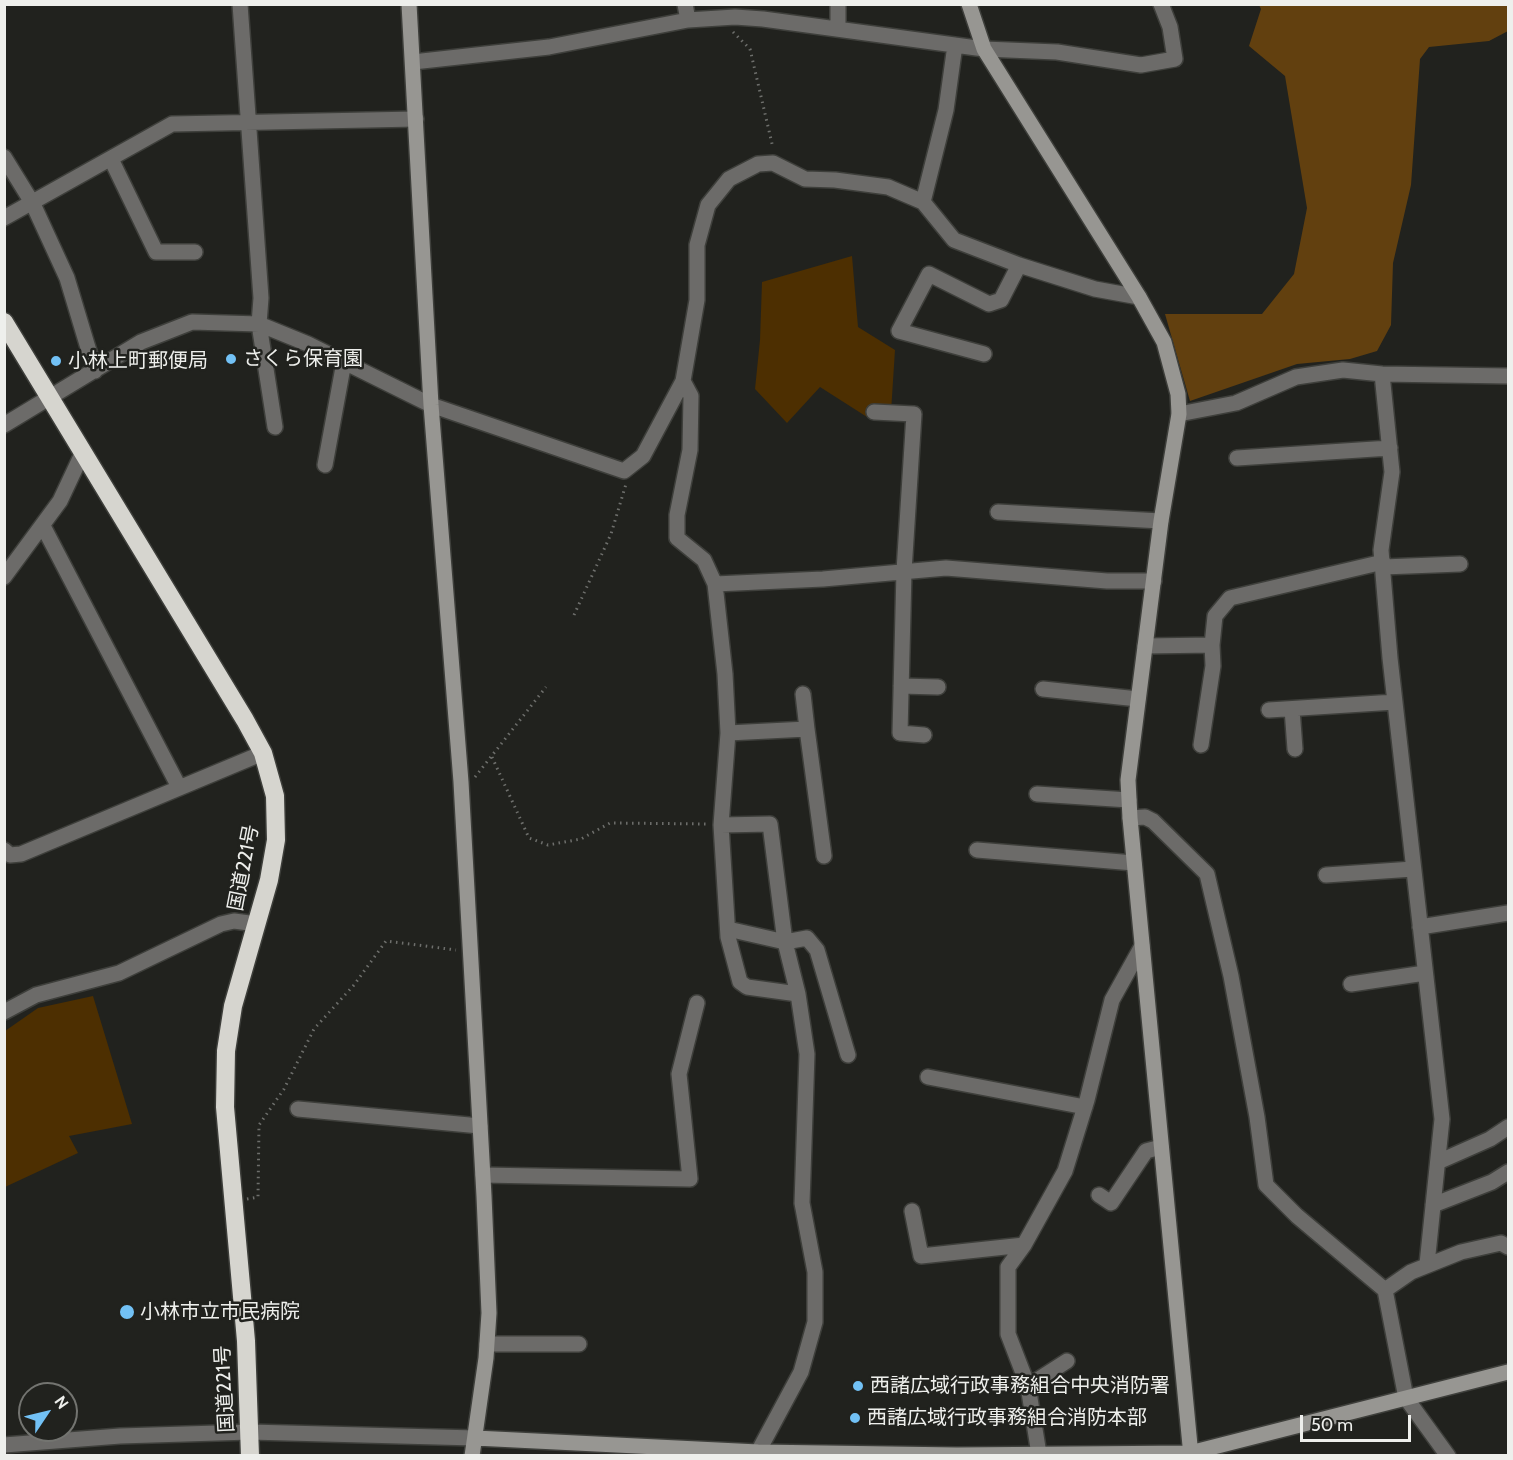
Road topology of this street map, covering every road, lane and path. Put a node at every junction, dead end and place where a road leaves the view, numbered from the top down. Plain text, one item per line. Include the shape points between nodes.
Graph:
1 (240, 4) edge
2 (409, 4) edge
3 (685, 4) edge
4 (838, 4) edge
5 (969, 4) edge
6 (1161, 4) edge
7 (719, 18) junction
8 (688, 20) junction
9 (838, 29) junction
10 (955, 45) junction
11 (984, 49) junction
12 (413, 62) junction
13 (416, 120) junction
14 (249, 124) junction
15 (4, 157) edge
16 (111, 159) junction
17 (778, 165) junction
18 (923, 202) junction
19 (33, 204) junction
20 (4, 218) edge
21 (195, 252) dead end
22 (1019, 265) junction
23 (1139, 297) junction
24 (4, 322) edge
25 (259, 324) junction
26 (984, 354) dead end
27 (344, 362) junction
28 (95, 371) junction
29 (1382, 374) junction
30 (1509, 376) edge
31 (683, 381) junction
32 (51, 398) junction
33 (431, 405) junction
34 (874, 412) dead end
35 (1179, 414) junction
36 (4, 425) edge
37 (275, 427) dead end
38 (1390, 448) junction
39 (83, 452) junction
40 (1237, 458) dead end
41 (325, 465) dead end
42 (630, 468) junction
43 (998, 512) dead end
44 (1161, 521) junction
45 (43, 526) junction
46 (1460, 564) dead end
47 (1383, 565) junction
48 (904, 571) junction
49 (4, 577) edge
50 (1154, 581) junction
51 (716, 584) junction
52 (574, 615) dead end
53 (1212, 645) junction
54 (1145, 646) junction
55 (901, 686) junction
56 (546, 687) dead end
57 (938, 687) dead end
58 (1043, 689) dead end
59 (803, 694) dead end
60 (1138, 699) junction
61 (1395, 702) junction
62 (1292, 709) junction
63 (1269, 710) dead end
64 (807, 729) junction
65 (728, 733) junction
66 (924, 735) dead end
67 (1201, 745) dead end
68 (1295, 748) dead end
69 (263, 753) junction
70 (492, 757) junction
71 (179, 787) junction
72 (461, 793) junction
73 (1037, 794) dead end
74 (1129, 800) junction
75 (1130, 818) junction
76 (721, 825) junction
77 (4, 850) edge
78 (977, 850) dead end
79 (825, 856) dead end
80 (1134, 863) junction
81 (1413, 869) junction
82 (1326, 876) dead end
83 (1509, 913) edge
84 (257, 924) junction
85 (1420, 927) junction
86 (728, 929) junction
87 (785, 942) junction
88 (1142, 946) junction
89 (469, 952) junction
90 (1425, 974) junction
91 (1351, 984) dead end
92 (798, 994) junction
93 (697, 1003) dead end
94 (4, 1012) edge
95 (848, 1055) dead end
96 (928, 1077) dead end
97 (1085, 1107) junction
98 (298, 1109) dead end
99 (480, 1126) junction
100 (1509, 1127) edge
101 (1161, 1147) junction
102 (1438, 1162) junction
103 (1509, 1172) edge
104 (483, 1175) junction
105 (1099, 1195) dead end
106 (233, 1203) junction
107 (1433, 1205) junction
108 (912, 1211) dead end
109 (1506, 1242) edge
110 (1024, 1245) junction
111 (1427, 1264) junction
112 (1385, 1290) junction
113 (487, 1344) junction
114 (579, 1344) dead end
115 (1067, 1361) dead end
116 (1509, 1372) edge
117 (1028, 1386) junction
118 (1406, 1398) junction
119 (250, 1432) junction
120 (475, 1438) junction
121 (4, 1445) edge
122 (768, 1453) edge
123 (1039, 1454) junction
124 (1191, 1454) edge
125 (250, 1455) edge
126 (472, 1455) edge
127 (910, 1455) edge
128 (957, 1455) edge
129 (1448, 1455) edge

1 - 14 street
2 - 12 street
3 - 8 street
4 - 9 street
5 - 11 street
6 - 11 street via 1176,59 1141,65 1057,52
7 - 8 street
7 - 9 street via 763,19
7 - 17 path via 750,49
8 - 12 street via 549,47
9 - 10 street
10 - 11 street
10 - 18 street via 946,110
11 - 23 street
12 - 13 street
13 - 14 street
13 - 33 street
14 - 16 street via 172,124
14 - 25 street via 261,298
15 - 19 street
16 - 19 street
16 - 21 street via 156,252
17 - 18 street via 805,179 888,187
17 - 31 street via 758,164 729,179 708,206 697,245 697,300
18 - 22 street via 954,240
19 - 20 street
19 - 28 street via 67,279
22 - 23 street
22 - 26 street via 1001,300 989,304 929,274 899,331
23 - 35 street via 1164,342 1178,394
24 - 32 highway, 国道221号
25 - 27 street
25 - 28 street via 192,322 141,342
25 - 37 street
27 - 33 street
27 - 41 street
28 - 32 street
29 - 30 street
29 - 35 street via 1343,370 1296,377 1236,404
29 - 38 street
31 - 42 street via 654,440
31 - 51 street via 691,396 690,450 677,515 677,538 704,560
32 - 36 street
32 - 39 highway, 国道221号
33 - 42 street via 616,469
33 - 72 street
34 - 48 street via 914,414
35 - 44 street
38 - 40 street
38 - 47 street via 1392,472
39 - 45 street via 60,501
39 - 69 highway, 国道221号
42 - 52 path via 611,534
43 - 44 street
44 - 50 street
45 - 49 street
45 - 71 street
46 - 47 street
47 - 53 street via 1230,598 1215,616
47 - 61 street
48 - 50 street via 946,568
48 - 51 street
48 - 55 street
50 - 54 street
51 - 65 street
53 - 54 street
53 - 67 street via 1213,666
54 - 60 street
55 - 57 street
55 - 66 street via 900,733
56 - 70 path
58 - 60 street
59 - 64 street
60 - 74 street
61 - 62 street
61 - 81 street
62 - 63 street
62 - 68 street
64 - 65 street
64 - 79 street
65 - 76 street
69 - 71 street
69 - 84 highway, 国道221号 via 275,796 276,840
70 - 72 path
70 - 76 path via 529,838 548,845 581,838 610,823
71 - 77 street via 21,854 10,855
72 - 89 street
73 - 74 street
74 - 75 street
75 - 80 street
75 - 112 street via 1153,820 1207,874 1231,976 1266,1185
76 - 86 street
76 - 87 street via 770,824
78 - 80 street
80 - 88 street
81 - 82 street
81 - 85 street
83 - 85 street
84 - 94 street via 220,924 119,973 36,995
84 - 106 highway, 国道221号 via 233,1006 226,1051 225,1107
85 - 90 street
86 - 87 street
86 - 92 street via 740,982 747,987
87 - 92 street
87 - 95 street via 807,938 817,950
88 - 97 street via 1112,1000
88 - 101 street
89 - 99 street
89 - 106 path via 386,941 354,985 314,1029 284,1089 259,1125 258,1197
90 - 91 street
90 - 102 street via 1442,1119
92 - 122 street via 807,1054 802,1203 815,1272 815,1322 801,1372
93 - 104 street via 679,1074 690,1179
96 - 97 street
97 - 110 street via 1065,1171
98 - 99 street
99 - 104 street
100 - 102 street
101 - 105 street via 1146,1151 1111,1203
101 - 124 street
102 - 107 street
103 - 107 street
104 - 113 street
106 - 119 highway, 国道221号
107 - 111 street
108 - 110 street via 921,1256
109 - 111 street
110 - 117 street via 1008,1267 1008,1334
111 - 112 street
112 - 118 street
113 - 114 street
113 - 120 street
115 - 117 street
116 - 118 street
117 - 123 street
118 - 124 street
118 - 129 street
119 - 120 street
119 - 121 street
119 - 125 highway, 国道221号
120 - 122 street
120 - 126 street
122 - 127 street
123 - 124 street
123 - 128 street
127 - 128 street

